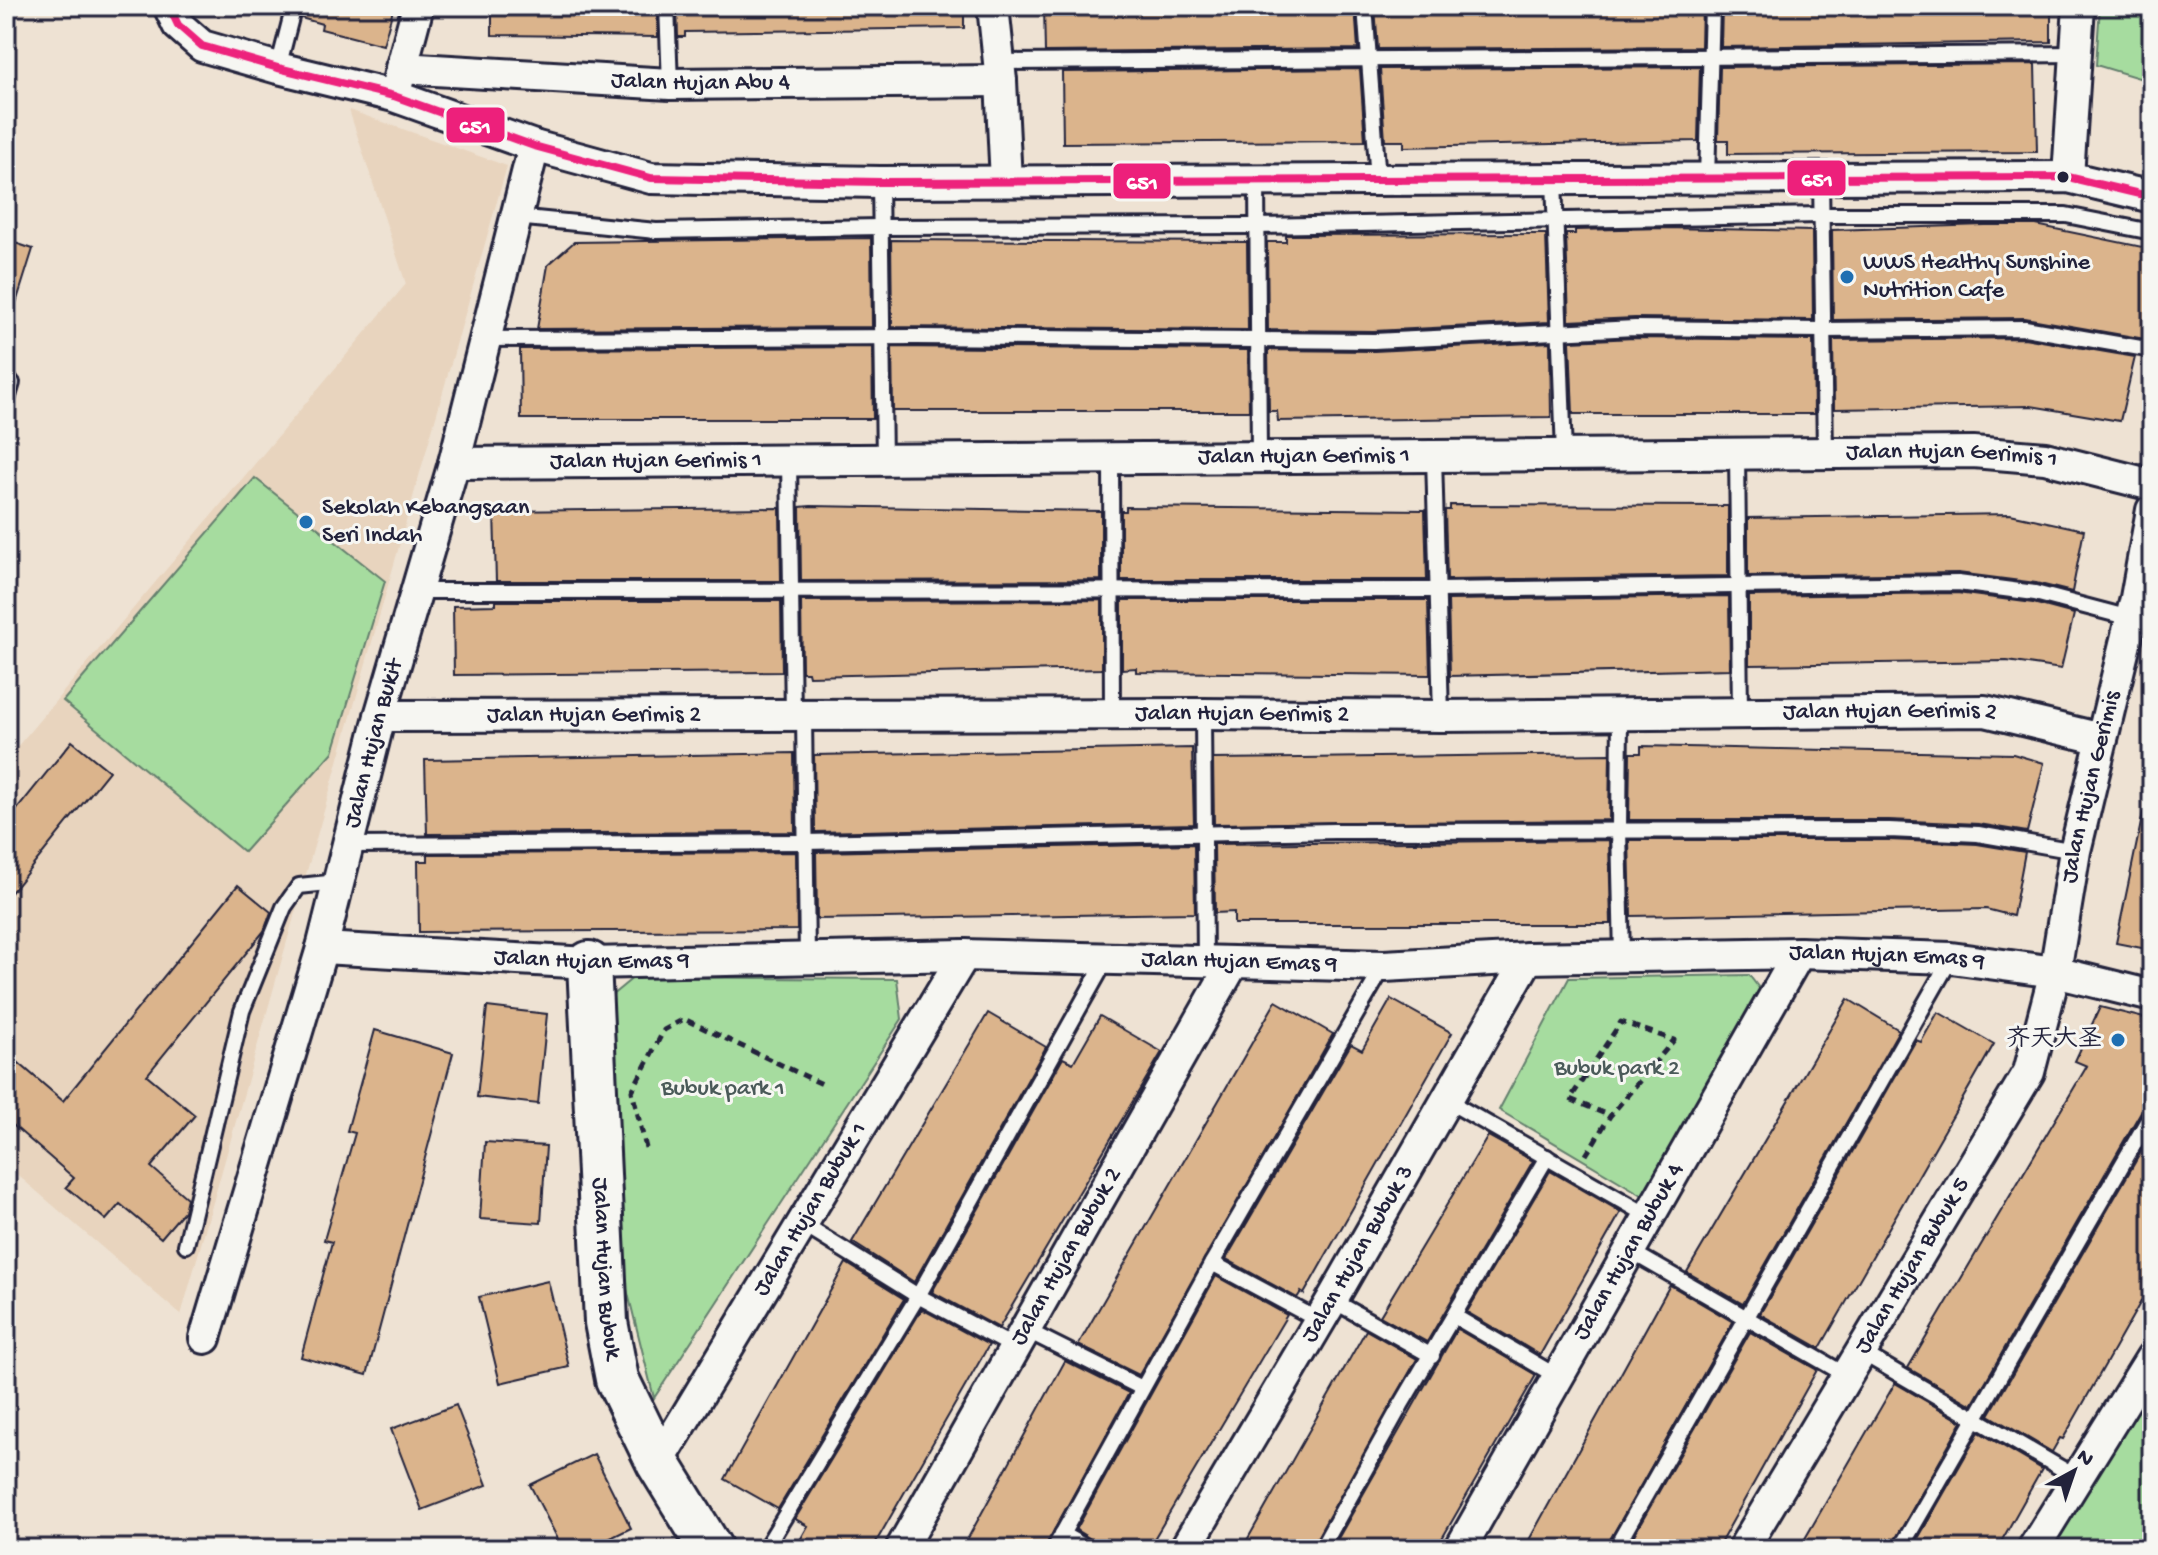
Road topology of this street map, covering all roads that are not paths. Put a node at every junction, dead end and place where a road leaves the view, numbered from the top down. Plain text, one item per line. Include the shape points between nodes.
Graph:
1 (169, 6) edge
2 (294, 6) edge
3 (418, 6) edge
4 (667, 6) edge
5 (993, 6) edge
6 (1365, 6) edge
7 (1712, 6) edge
8 (2079, 6) edge
9 (2077, 54) junction
10 (1710, 56) junction
11 (1367, 60) junction
12 (278, 68) junction
13 (1000, 72) junction
14 (397, 82) junction
15 (670, 84) junction
16 (534, 146) junction
17 (1821, 177) junction
18 (2068, 177) junction
19 (1707, 178) junction
20 (1554, 179) junction
21 (1257, 180) junction
22 (1378, 180) junction
23 (1006, 181) junction
24 (880, 182) junction
25 (2152, 197) edge
26 (1821, 215) junction
27 (516, 217) junction
28 (1555, 221) junction
29 (1257, 226) junction
30 (880, 227) junction
31 (2152, 232) edge
32 (1822, 330) junction
33 (1558, 332) junction
34 (883, 337) junction
35 (1260, 338) junction
36 (485, 339) junction
37 (2152, 350) edge
38 (12, 383) dead end
39 (6, 403) edge
40 (1825, 453) junction
41 (1737, 454) junction
42 (1564, 455) junction
43 (1434, 456) junction
44 (1259, 458) junction
45 (1111, 459) junction
46 (884, 460) junction
47 (789, 461) junction
48 (454, 463) junction
49 (2152, 485) edge
50 (2152, 510) edge
51 (1739, 586) junction
52 (1438, 590) junction
53 (417, 591) junction
54 (791, 591) junction
55 (1111, 591) junction
56 (2139, 606) edge
57 (1740, 712) junction
58 (1112, 714) junction
59 (1203, 714) junction
60 (1620, 714) junction
61 (798, 715) junction
62 (380, 716) junction
63 (1441, 716) junction
64 (2102, 739) junction
65 (1619, 830) junction
66 (1203, 833) junction
67 (805, 842) junction
68 (348, 845) junction
69 (2075, 851) junction
70 (338, 882) junction
71 (322, 948) junction
72 (1799, 953) junction
73 (964, 955) junction
74 (1622, 956) junction
75 (1528, 958) junction
76 (1951, 958) junction
77 (807, 959) junction
78 (1106, 960) junction
79 (589, 963) junction
80 (1219, 963) junction
81 (1384, 966) junction
82 (2055, 972) junction
83 (2152, 996) edge
84 (1446, 1100) junction
85 (2152, 1113) edge
86 (1547, 1157) junction
87 (1649, 1216) junction
88 (802, 1224) junction
89 (186, 1245) dead end
90 (1630, 1251) junction
91 (1212, 1263) junction
92 (918, 1296) junction
93 (1326, 1310) junction
94 (1454, 1316) junction
95 (1747, 1316) junction
96 (205, 1338) dead end
97 (1019, 1338) junction
98 (1432, 1356) junction
99 (2152, 1357) edge
100 (1854, 1364) junction
101 (1558, 1377) junction
102 (1142, 1388) junction
103 (1975, 1419) junction
104 (658, 1463) junction
105 (2076, 1477) junction
106 (1062, 1534) junction
107 (1469, 1546) edge
108 (711, 1549) edge
109 (765, 1549) edge
110 (901, 1549) edge
111 (1054, 1549) edge
112 (1089, 1549) edge
113 (1185, 1549) edge
114 (1321, 1549) edge
115 (1615, 1549) edge
116 (1743, 1549) edge
117 (1900, 1549) edge
118 (2033, 1549) edge

1 - 12 street via 178,25 202,46
2 - 12 lane
3 - 14 street
4 - 15 lane
5 - 13 street
6 - 11 lane
7 - 10 lane
8 - 9 street
9 - 10 lane
9 - 18 street
10 - 11 lane
10 - 19 lane
11 - 13 lane
11 - 22 lane
12 - 14 street
13 - 15 street, Jalan Hujan Abu 4
13 - 23 street
14 - 15 street, Jalan Hujan Abu 4
14 - 16 street
16 - 24 street via 651,178
16 - 27 street, Jalan Hujan Bukit
17 - 18 street
17 - 19 street
17 - 26 lane
18 - 25 street
19 - 20 street
20 - 22 street
20 - 28 lane
21 - 22 street
21 - 23 street
21 - 29 lane
23 - 24 street
24 - 30 lane
26 - 28 lane
26 - 31 lane via 2066,215
26 - 32 lane
27 - 30 lane via 656,231
27 - 36 street, Jalan Hujan Bukit
28 - 29 lane
28 - 33 lane
29 - 30 lane
29 - 35 lane
30 - 34 lane
32 - 33 lane
32 - 37 lane via 2025,328
32 - 40 lane
33 - 35 lane via 1374,341
33 - 42 lane
34 - 35 lane
34 - 36 lane
34 - 46 lane
35 - 44 lane
36 - 48 street, Jalan Hujan Bukit
38 - 39 lane
40 - 41 street, Jalan Hujan Gerimis 1
40 - 49 street, Jalan Hujan Gerimis 1 via 1973,452 2045,458
41 - 42 street, Jalan Hujan Gerimis 1
41 - 51 lane
42 - 43 street, Jalan Hujan Gerimis 1
43 - 44 street, Jalan Hujan Gerimis 1
43 - 52 lane
44 - 45 street, Jalan Hujan Gerimis 1
45 - 46 street, Jalan Hujan Gerimis 1
45 - 55 lane
46 - 47 street, Jalan Hujan Gerimis 1
47 - 48 street, Jalan Hujan Gerimis 1
47 - 54 lane
48 - 53 street, Jalan Hujan Bukit
50 - 56 street, Jalan Hujan Gerimis
51 - 52 lane
51 - 56 lane via 1958,583
51 - 57 lane
52 - 55 lane
52 - 63 lane
53 - 54 lane
53 - 62 street, Jalan Hujan Bukit
54 - 55 lane
54 - 61 lane
55 - 58 lane
56 - 64 street, Jalan Hujan Gerimis
57 - 60 street, Jalan Hujan Gerimis 2
57 - 64 street, Jalan Hujan Gerimis 2 via 1985,711
58 - 59 street, Jalan Hujan Gerimis 2
58 - 61 street, Jalan Hujan Gerimis 2
59 - 63 street, Jalan Hujan Gerimis 2
59 - 66 lane
60 - 63 street, Jalan Hujan Gerimis 2
60 - 65 lane
61 - 62 street, Jalan Hujan Gerimis 2
61 - 67 lane
62 - 68 street, Jalan Hujan Bukit
64 - 69 street, Jalan Hujan Gerimis
65 - 66 lane
65 - 69 lane via 1978,834
65 - 74 lane
66 - 67 lane
66 - 80 lane
67 - 68 lane
67 - 77 lane
68 - 70 street, Jalan Hujan Bukit
69 - 82 street, Jalan Hujan Gerimis
70 - 71 street, Jalan Hujan Bukit
70 - 89 lane via 299,886 284,907 242,1011
71 - 79 street, Jalan Hujan Emas 9
71 - 96 street, Jalan Hujan Bukit
72 - 74 street, Jalan Hujan Emas 9
72 - 76 street, Jalan Hujan Emas 9
72 - 87 street, Jalan Hujan Bubuk 4
73 - 77 street, Jalan Hujan Emas 9
73 - 78 street, Jalan Hujan Emas 9
73 - 88 street, Jalan Hujan Bubuk 1
74 - 75 street, Jalan Hujan Emas 9
75 - 81 street, Jalan Hujan Emas 9
75 - 84 street, Jalan Hujan Bubuk 3
76 - 82 street, Jalan Hujan Emas 9
76 - 95 lane
77 - 79 street, Jalan Hujan Emas 9
78 - 80 street, Jalan Hujan Emas 9
78 - 92 lane
79 - 104 street, Jalan Hujan Bubuk via 606,1322 617,1379
80 - 81 street, Jalan Hujan Emas 9
80 - 97 street, Jalan Hujan Bubuk 2
81 - 91 lane
82 - 83 street, Jalan Hujan Emas 9
82 - 100 street, Jalan Hujan Bubuk 5 via 2029,1072
84 - 86 lane
84 - 93 street, Jalan Hujan Bubuk 3
85 - 103 lane
86 - 87 lane
86 - 94 lane
87 - 90 street, Jalan Hujan Bubuk 4
88 - 92 lane
88 - 104 street, Jalan Hujan Bubuk 1
90 - 95 lane
90 - 101 street, Jalan Hujan Bubuk 4
91 - 93 lane
91 - 102 lane
92 - 97 lane
92 - 109 lane
93 - 98 lane
93 - 113 street, Jalan Hujan Bubuk 3
94 - 98 lane
94 - 101 lane
95 - 100 lane
95 - 115 lane
97 - 102 lane
97 - 110 street, Jalan Hujan Bubuk 2
98 - 114 lane
99 - 105 street
100 - 103 lane
100 - 116 street, Jalan Hujan Bubuk 5
101 - 107 street, Jalan Hujan Bubuk 4
102 - 106 lane
103 - 105 lane
103 - 117 lane
104 - 108 street, Jalan Hujan Bubuk
105 - 118 street
106 - 111 lane
106 - 112 lane

